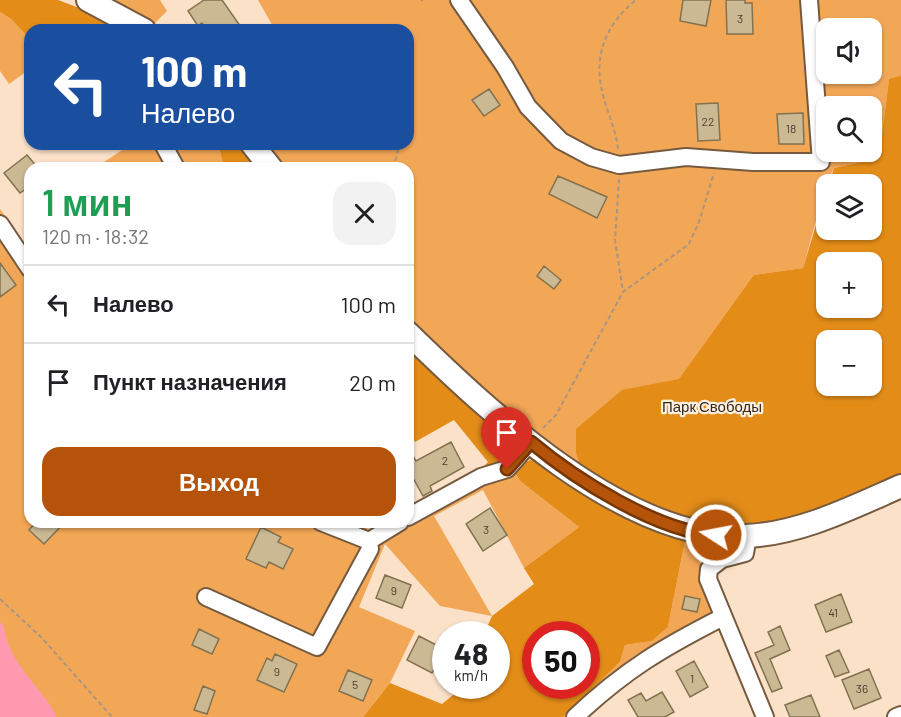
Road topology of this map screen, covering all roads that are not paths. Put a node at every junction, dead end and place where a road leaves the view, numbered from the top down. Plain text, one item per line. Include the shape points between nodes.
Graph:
1 (88, 0) edge
2 (459, 0) edge
3 (809, 0) edge
4 (133, 24) edge
5 (257, 150) edge
6 (266, 162) edge
7 (2, 231) edge
8 (24, 261) edge
9 (414, 338) edge
10 (531, 442) junction
11 (901, 486) edge
12 (414, 514) edge
13 (336, 528) edge
14 (390, 528) edge
15 (747, 536) junction
16 (369, 541) junction
17 (206, 597) dead end
18 (723, 617) junction
19 (901, 715) edge
20 (575, 717) edge
21 (765, 717) edge
22 (896, 717) edge

1 - 4 main road
2 - 3 street via 528,107 561,141 591,157 619,165 686,158 821,162
5 - 6 main road
7 - 8 street
9 - 10 main road
10 - 12 street via 507,469 481,477
10 - 15 main road via 624,505 703,535
11 - 15 main road via 784,531
13 - 16 street
14 - 16 street
15 - 18 street via 745,553 722,559 709,568 708,579
16 - 17 street via 370,549 317,647
18 - 20 street via 652,653
18 - 21 street
19 - 22 street

